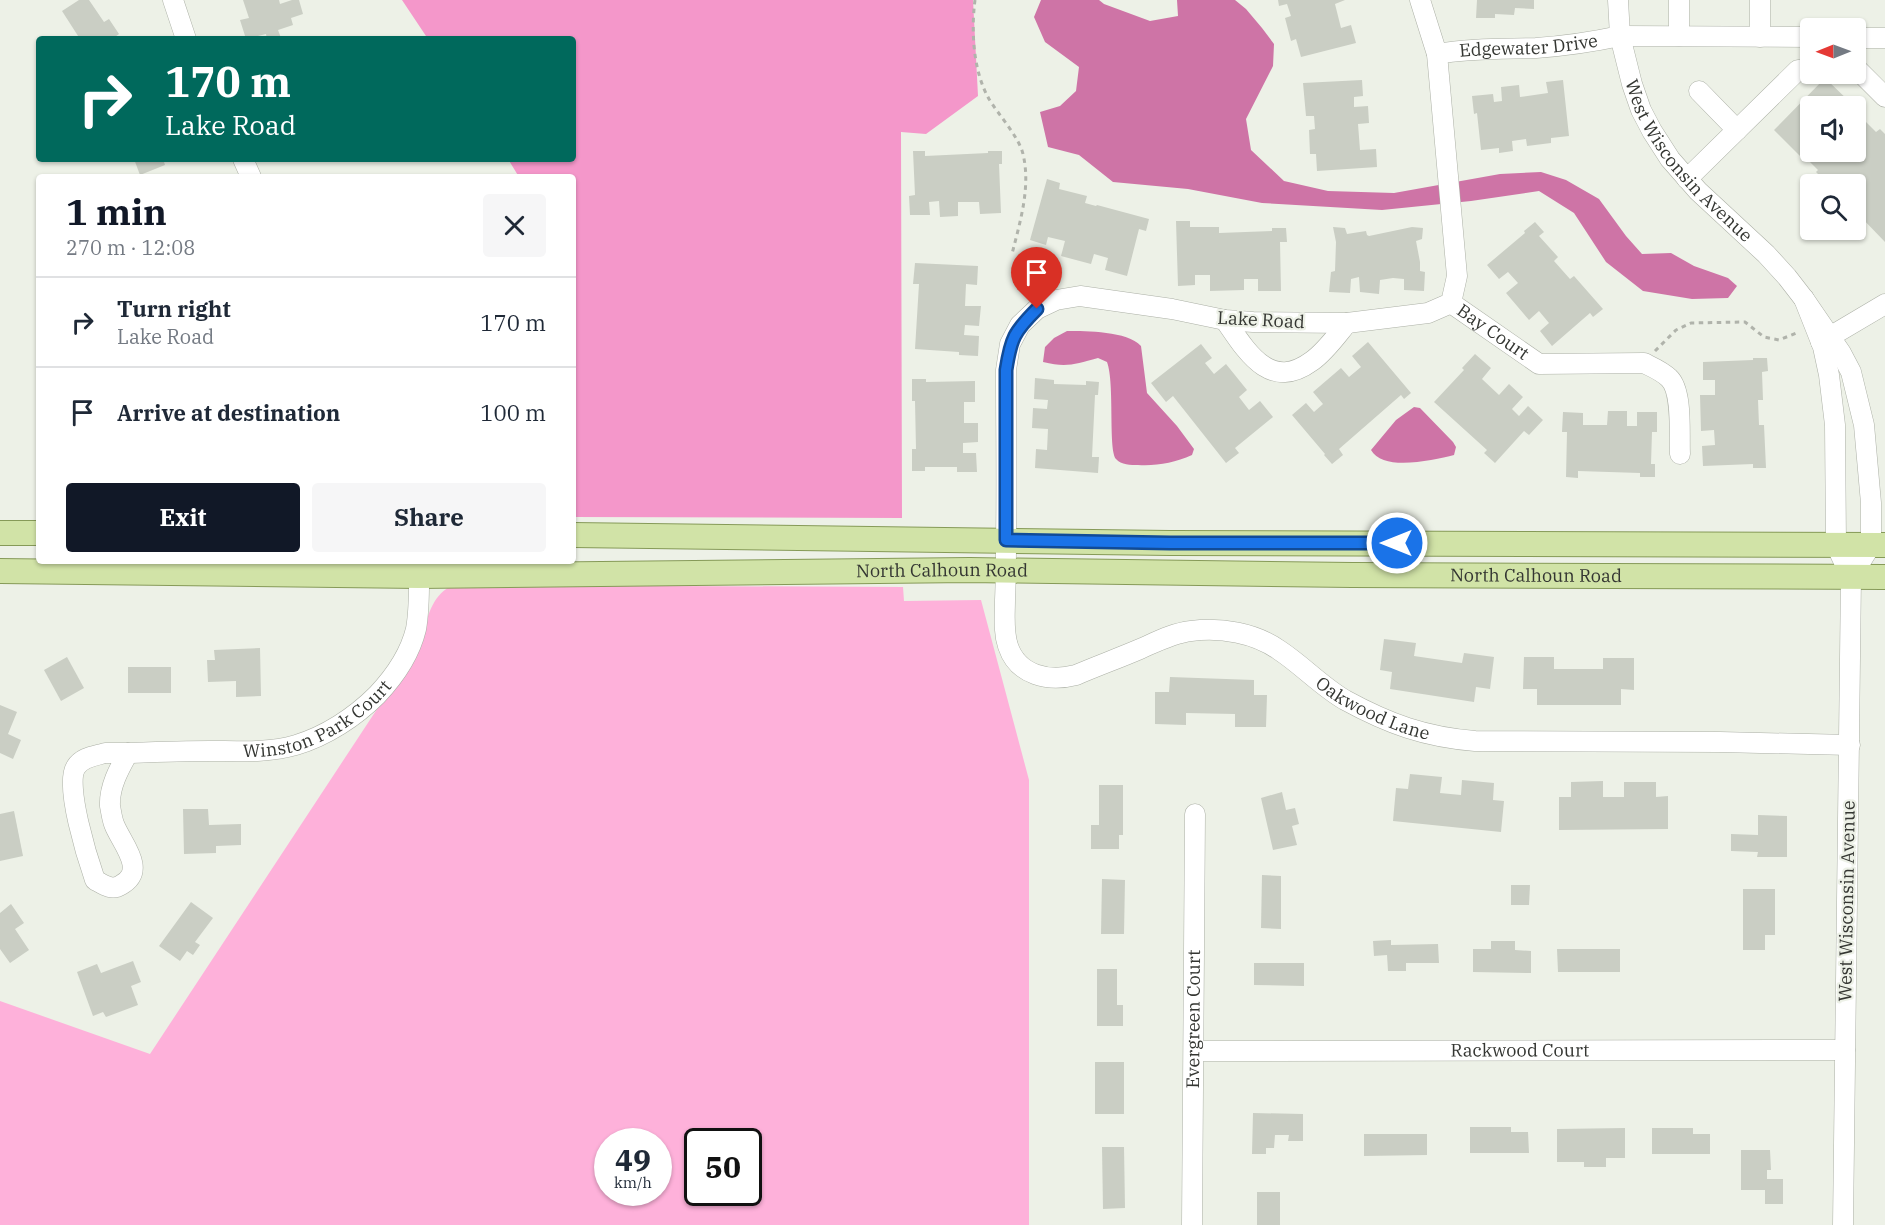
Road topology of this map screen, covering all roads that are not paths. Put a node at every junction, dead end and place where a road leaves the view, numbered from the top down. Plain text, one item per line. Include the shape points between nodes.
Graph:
1 (173, 0) edge
2 (1420, 0) edge
3 (1618, 0) edge
4 (1679, 0) edge
5 (1760, 0) edge
6 (185, 36) edge
7 (1620, 36) junction
8 (1679, 36) junction
9 (1760, 37) junction
10 (1800, 37) edge
11 (1866, 38) edge
12 (1885, 38) edge
13 (1437, 54) junction
14 (1800, 70) edge
15 (1866, 78) edge
16 (1699, 91) dead end
17 (1885, 97) edge
18 (1737, 130) junction
19 (1687, 179) junction
20 (1451, 303) junction
21 (1885, 304) edge
22 (1225, 320) junction
23 (1347, 323) junction
24 (1822, 335) junction
25 (1680, 454) dead end
26 (0, 533) edge
27 (36, 534) edge
28 (576, 535) edge
29 (1006, 540) junction
30 (1351, 543) junction
31 (1836, 545) junction
32 (1878, 545) edge
33 (419, 569) edge
34 (0, 571) edge
35 (1005, 571) junction
36 (1352, 575) junction
37 (1851, 577) junction
38 (1885, 577) edge
39 (1850, 745) junction
40 (128, 753) junction
41 (1195, 814) dead end
42 (1845, 1050) junction
43 (1194, 1051) junction
44 (1192, 1225) edge
45 (1843, 1225) edge

1 - 6 street
2 - 13 street
3 - 7 street, West Wisconsin Avenue
4 - 8 street
5 - 9 street
7 - 8 street, Edgewater Drive
7 - 13 street, Edgewater Drive via 1592,43
7 - 19 street, West Wisconsin Avenue via 1641,110 1670,159
8 - 9 street, Edgewater Drive
9 - 10 street, Edgewater Drive
11 - 12 street
13 - 20 street via 1457,276
14 - 18 street
15 - 17 street
16 - 18 street
18 - 19 street
19 - 24 street, West Wisconsin Avenue via 1766,254 1804,298
20 - 23 street, Lake Road via 1428,313
20 - 25 street, Bay Court via 1539,364 1644,363 1669,378 1678,400
21 - 24 street
22 - 23 street, Lake Road
22 - 23 street via 1258,363 1282,373 1313,361
22 - 29 street, Lake Road via 1080,296 1056,300 1037,309 1020,326 1010,344 1006,370
24 - 31 street, West Wisconsin Avenue via 1835,425
24 - 32 street, West Wisconsin Avenue via 1851,372 1864,424
26 - 27 main road
28 - 29 main road, North Calhoun Road
29 - 30 main road, North Calhoun Road
29 - 35 street, Lake Road
30 - 31 main road, North Calhoun Road
30 - 36 main road
31 - 32 main road, North Calhoun Road
31 - 37 street, West Wisconsin Avenue
32 - 37 street
33 - 34 main road, North Calhoun Road
33 - 35 main road, North Calhoun Road
33 - 40 street, Winston Park Court via 416,628 399,669 370,701 332,729 295,745 266,750
35 - 36 main road, North Calhoun Road
35 - 39 street, Oakwood Lane via 1008,645 1020,665 1042,678 1076,675 1172,635 1219,630 1257,639 1278,649 1343,699 1379,718 1450,739
36 - 37 main road, North Calhoun Road
37 - 38 main road, North Calhoun Road
37 - 39 street, West Wisconsin Avenue
39 - 42 street, West Wisconsin Avenue
40 - 40 street, Winston Park Court via 88,757 76,766 73,775 74,801 90,865 95,880 106,887 118,887 128,881 133,871 132,859 114,824 110,805 117,774
41 - 43 street, Evergreen Court
42 - 43 street, Rackwood Court
42 - 45 street, West Wisconsin Avenue
43 - 44 street, Evergreen Court

